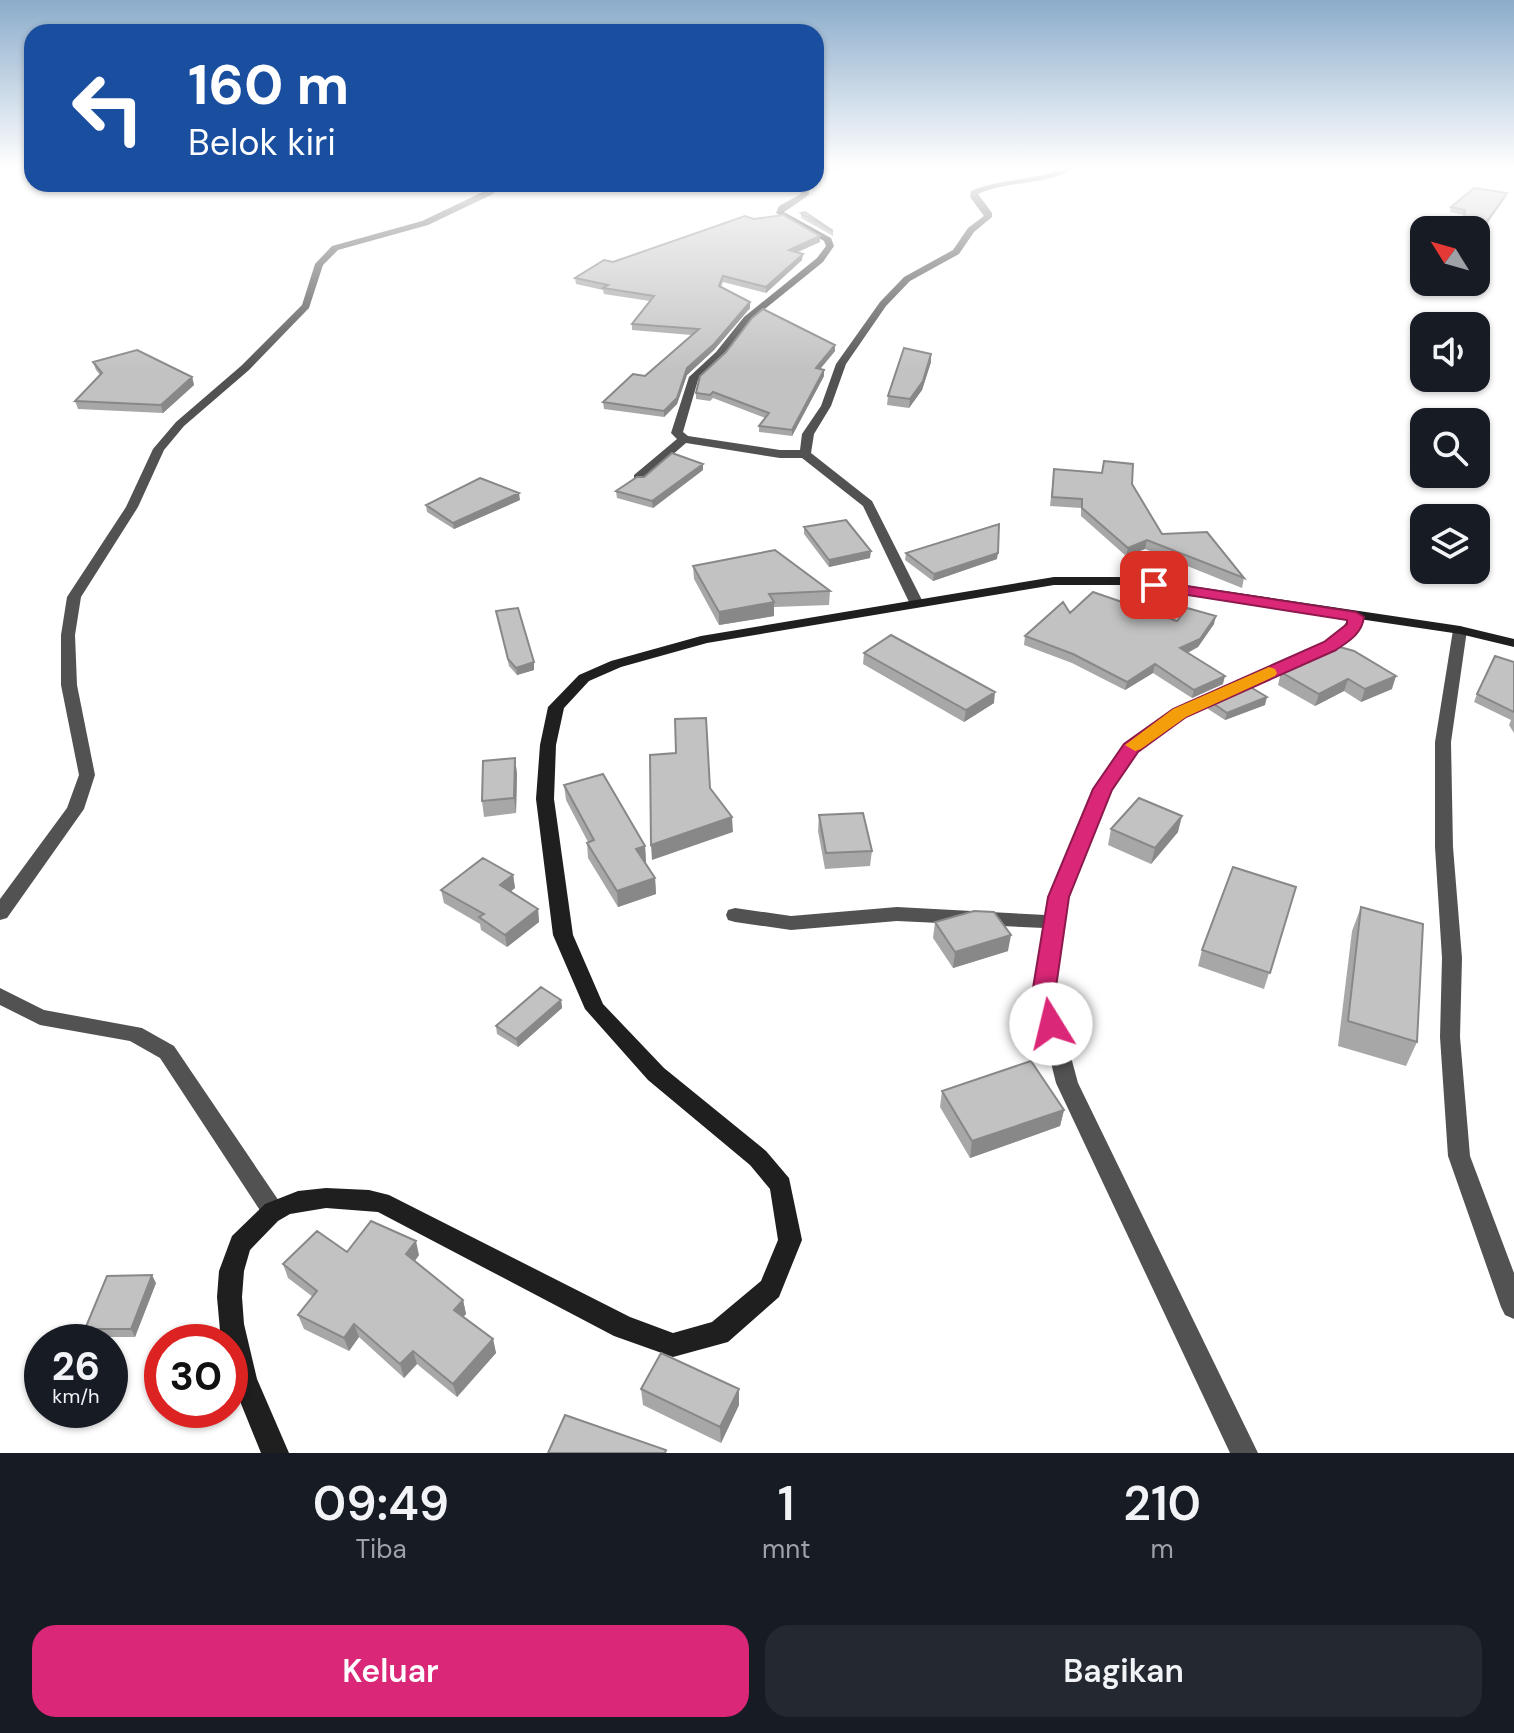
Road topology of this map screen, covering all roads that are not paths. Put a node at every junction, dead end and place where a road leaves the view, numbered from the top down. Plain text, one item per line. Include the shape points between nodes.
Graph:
1 (382, 235) edge
2 (819, 235) edge
3 (968, 235) edge
4 (684, 439) junction
5 (805, 454) junction
6 (638, 478) edge
7 (916, 602) junction
8 (1356, 617) junction
9 (1460, 630) junction
10 (1514, 643) edge
11 (0, 913) edge
12 (735, 915) dead end
13 (1054, 922) junction
14 (0, 996) edge
15 (273, 1211) junction
16 (1514, 1307) edge
17 (275, 1453) edge
18 (1244, 1453) edge

1 - 11 street via 335,248 319,264 306,306 180,424 159,449 132,507 74,597 69,685 87,775 75,809
2 - 4 street via 830,246 820,260 747,319 693,379 677,433
3 - 5 street via 956,252 907,279 883,304 841,364 826,406 808,434
4 - 5 street
4 - 6 street
5 - 7 street via 868,504
7 - 8 street via 1090,579
7 - 15 street via 706,639 616,664 584,678 556,707 545,799 563,935 595,1009 656,1074 758,1158 781,1185 790,1240 770,1289 719,1333 673,1345 623,1327 381,1202 342,1196
8 - 9 street
8 - 13 street via 1342,640 1179,713 1131,748 1087,822 1058,897
9 - 10 street
9 - 16 street via 1443,742 1450,1037 1459,1156
12 - 13 street via 791,923 897,914
13 - 18 street via 1044,994 1067,1083
14 - 15 street via 40,1017 135,1034 167,1052
15 - 17 street via 240,1245 230,1281 230,1323 241,1369

